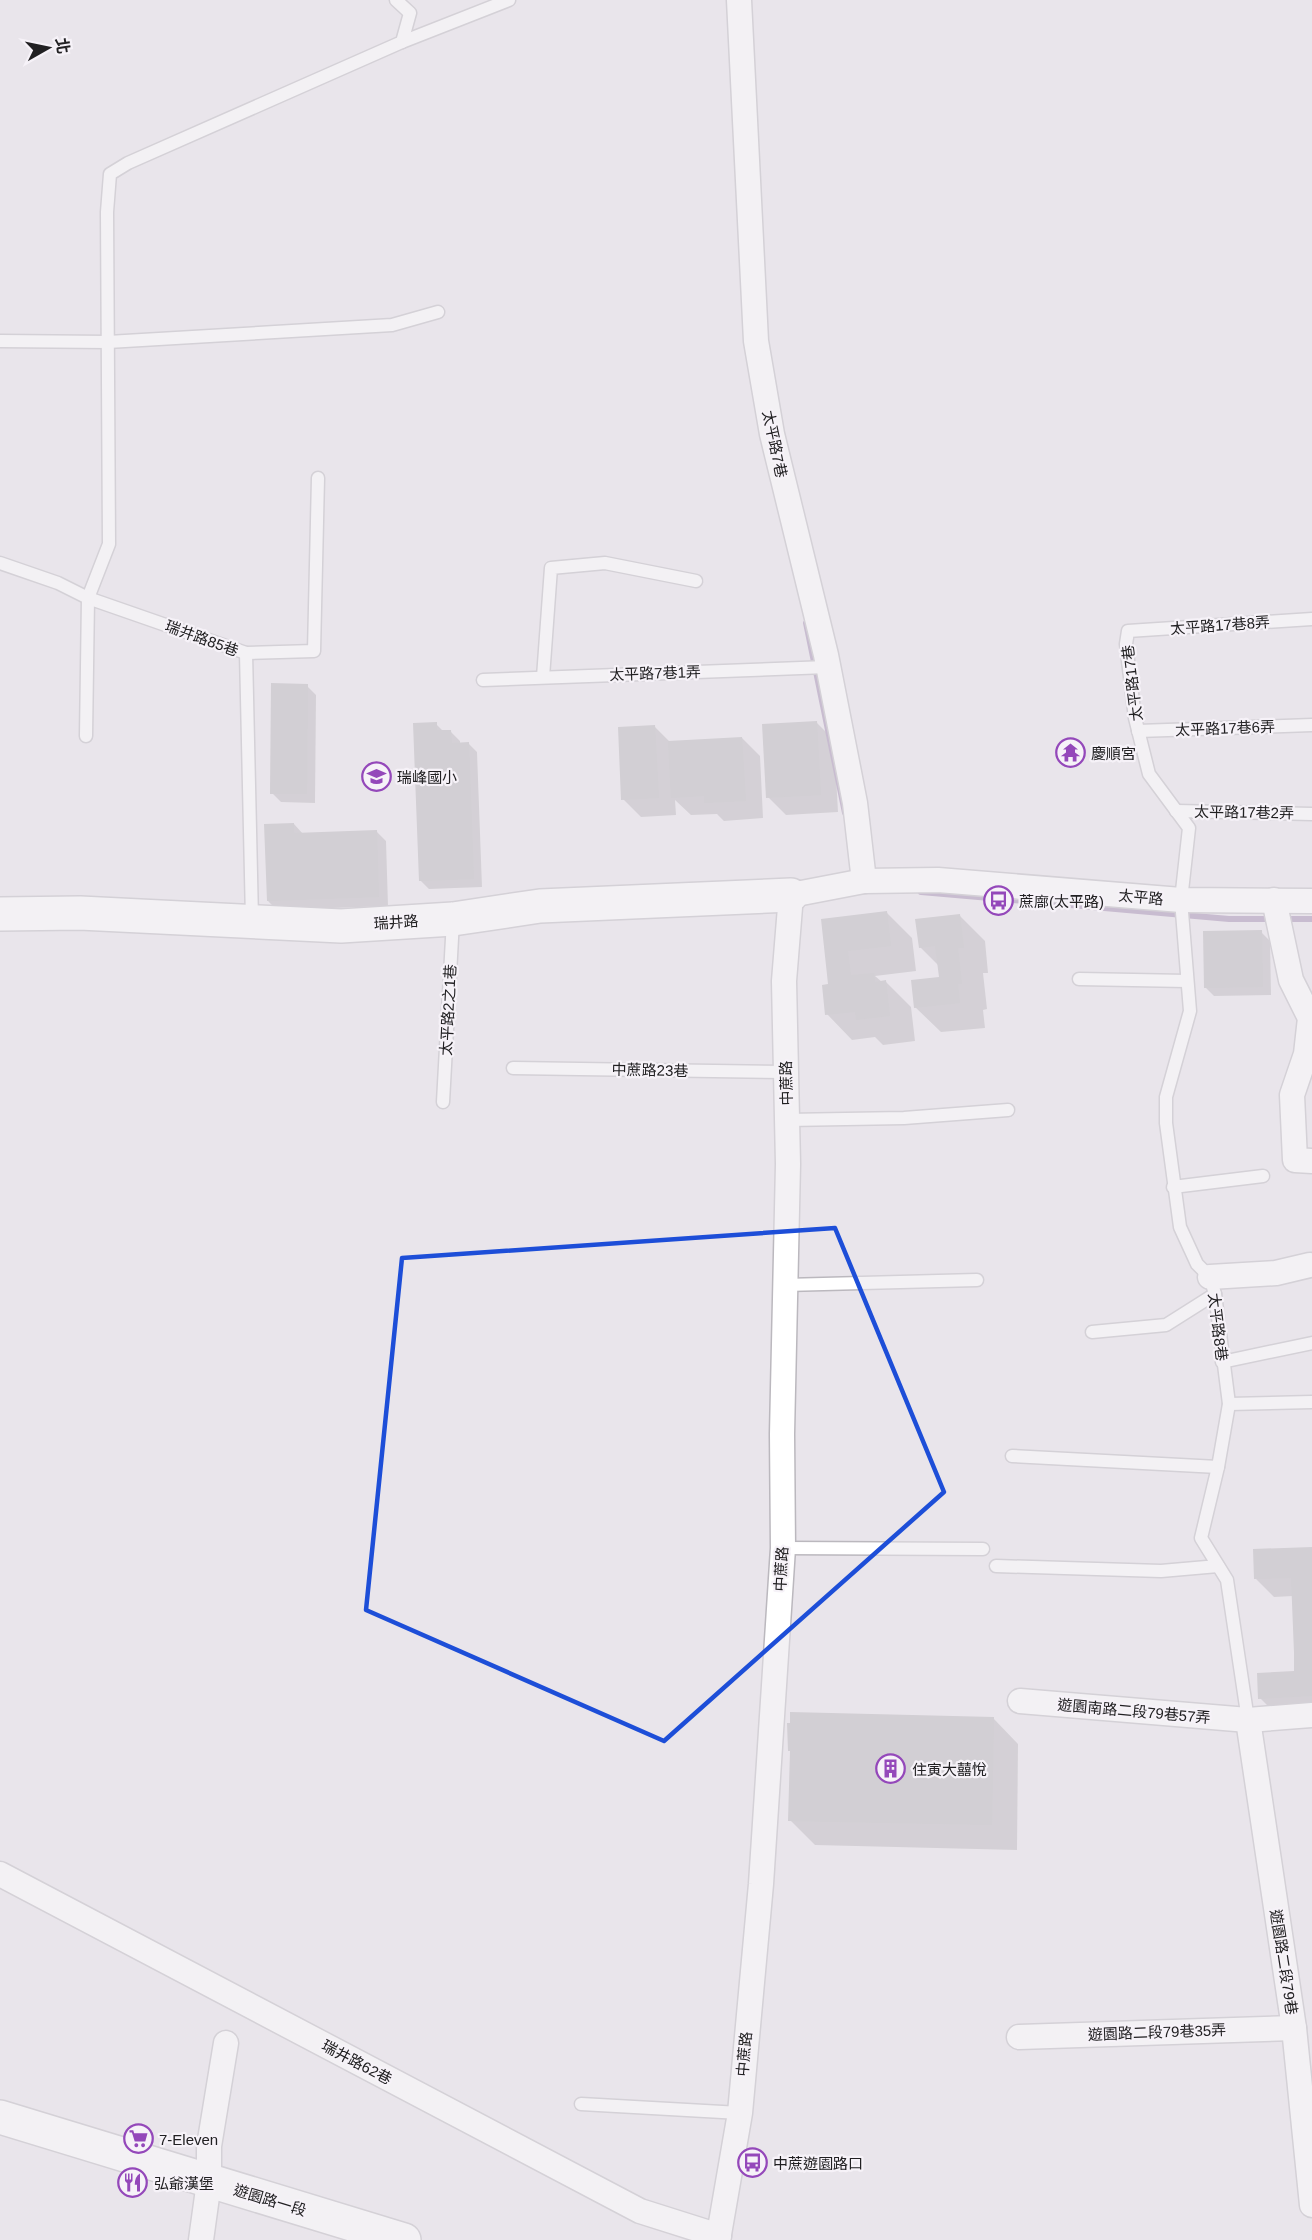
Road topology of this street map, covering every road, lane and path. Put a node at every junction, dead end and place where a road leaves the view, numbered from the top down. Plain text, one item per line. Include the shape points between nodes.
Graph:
1 (396, 0) edge
2 (510, 0) edge
3 (739, 0) edge
4 (402, 42) junction
5 (438, 312) dead end
6 (0, 340) edge
7 (108, 342) junction
8 (318, 478) dead end
9 (0, 563) edge
10 (696, 581) dead end
11 (88, 598) junction
12 (1312, 619) edge
13 (1128, 631) joint
14 (246, 653) junction
15 (827, 666) junction
16 (543, 677) junction
17 (483, 680) dead end
18 (1312, 725) edge
19 (1138, 731) junction
20 (86, 736) dead end
21 (1176, 811) junction
22 (1312, 814) edge
23 (864, 881) junction
24 (791, 895) junction
25 (1181, 900) junction
26 (1274, 900) junction
27 (1312, 901) edge
28 (0, 914) edge
29 (453, 919) junction
30 (252, 921) junction
31 (1079, 979) dead end
32 (1187, 981) junction
33 (513, 1068) dead end
34 (786, 1072) junction
35 (443, 1102) dead end
36 (1008, 1110) dead end
37 (787, 1120) junction
38 (1312, 1161) edge
39 (1263, 1176) dead end
40 (1173, 1188) junction
41 (1310, 1265) dead end
42 (976, 1280) dead end
43 (785, 1285) junction
44 (1213, 1285) junction
45 (1092, 1332) dead end
46 (1312, 1343) edge
47 (1222, 1362) junction
48 (1312, 1402) edge
49 (1229, 1404) junction
50 (1012, 1456) dead end
51 (1218, 1467) junction
52 (783, 1548) junction
53 (983, 1549) dead end
54 (996, 1566) dead end
55 (1218, 1566) junction
56 (1020, 1701) dead end
57 (1312, 1715) edge
58 (1248, 1720) junction
59 (0, 1874) edge
60 (1294, 2028) junction
61 (1019, 2037) dead end
62 (226, 2043) dead end
63 (581, 2104) dead end
64 (740, 2113) junction
65 (0, 2117) edge
66 (209, 2182) junction
67 (1312, 2205) edge
68 (719, 2238) edge
69 (201, 2240) edge
70 (404, 2240) edge

1 - 4 lane via 410,13
2 - 4 lane
3 - 15 street, 太平路7巷 via 756,341 772,434
4 - 7 lane via 110,174
5 - 7 lane via 392,325
6 - 7 lane
7 - 11 lane via 109,544
8 - 14 lane, 瑞井路85巷 via 314,651
9 - 11 lane, 瑞井路85巷
10 - 16 lane via 605,563 551,568
11 - 14 lane, 瑞井路85巷
11 - 20 lane
12 - 13 lane, 太平路17巷8弄
13 - 19 lane, 太平路17巷 via 1126,644
14 - 30 lane
15 - 16 lane, 太平路7巷1弄
15 - 23 street, 太平路7巷 via 855,803
16 - 17 lane, 太平路7巷1弄
18 - 19 lane, 太平路17巷6弄
19 - 21 lane, 太平路17巷 via 1149,774
21 - 22 lane, 太平路17巷2弄
21 - 25 lane, 太平路17巷 via 1189,828
23 - 24 street, 太平路
23 - 25 street, 太平路 via 938,880
24 - 29 street, 瑞井路 via 540,906
24 - 34 street, 中蔗路 via 784,981
25 - 26 street, 太平路
25 - 32 lane, 太平路8巷
26 - 27 street, 太平路
26 - 38 street via 1291,980 1310,1018 1306,1054 1292,1095 1292,1124 1295,1160
28 - 30 street, 瑞井路 via 80,913
29 - 30 street, 瑞井路 via 340,926
29 - 35 lane, 太平路2之1巷
31 - 32 lane
32 - 40 lane, 太平路8巷 via 1190,1011 1166,1097
33 - 34 lane, 中蔗路23巷
34 - 37 street, 中蔗路
36 - 37 lane via 904,1118
37 - 43 street, 中蔗路
39 - 40 lane
40 - 44 lane, 太平路8巷 via 1180,1227 1197,1264
41 - 44 street
42 - 43 lane
43 - 52 street, 中蔗路
44 - 45 lane via 1166,1325
44 - 47 lane, 太平路8巷
46 - 47 lane
47 - 49 lane, 太平路8巷
48 - 49 lane
49 - 51 lane, 太平路8巷
50 - 51 lane
51 - 55 lane, 太平路8巷 via 1201,1538
52 - 53 lane
52 - 64 street, 中蔗路
54 - 55 lane via 1161,1571
55 - 58 lane, 太平路8巷 via 1227,1580
56 - 58 street, 遊園南路二段79巷57弄
57 - 58 street, 遊園南路二段79巷57弄
58 - 60 street, 遊園路二段79巷
59 - 68 street, 瑞井路62巷 via 640,2211
60 - 61 street, 遊園路二段79巷35弄
60 - 67 street, 遊園路二段79巷
62 - 66 street via 209,2146
63 - 64 lane
64 - 68 street, 中蔗路
65 - 66 street, 遊園路一段
66 - 69 street
66 - 70 street, 遊園路一段

